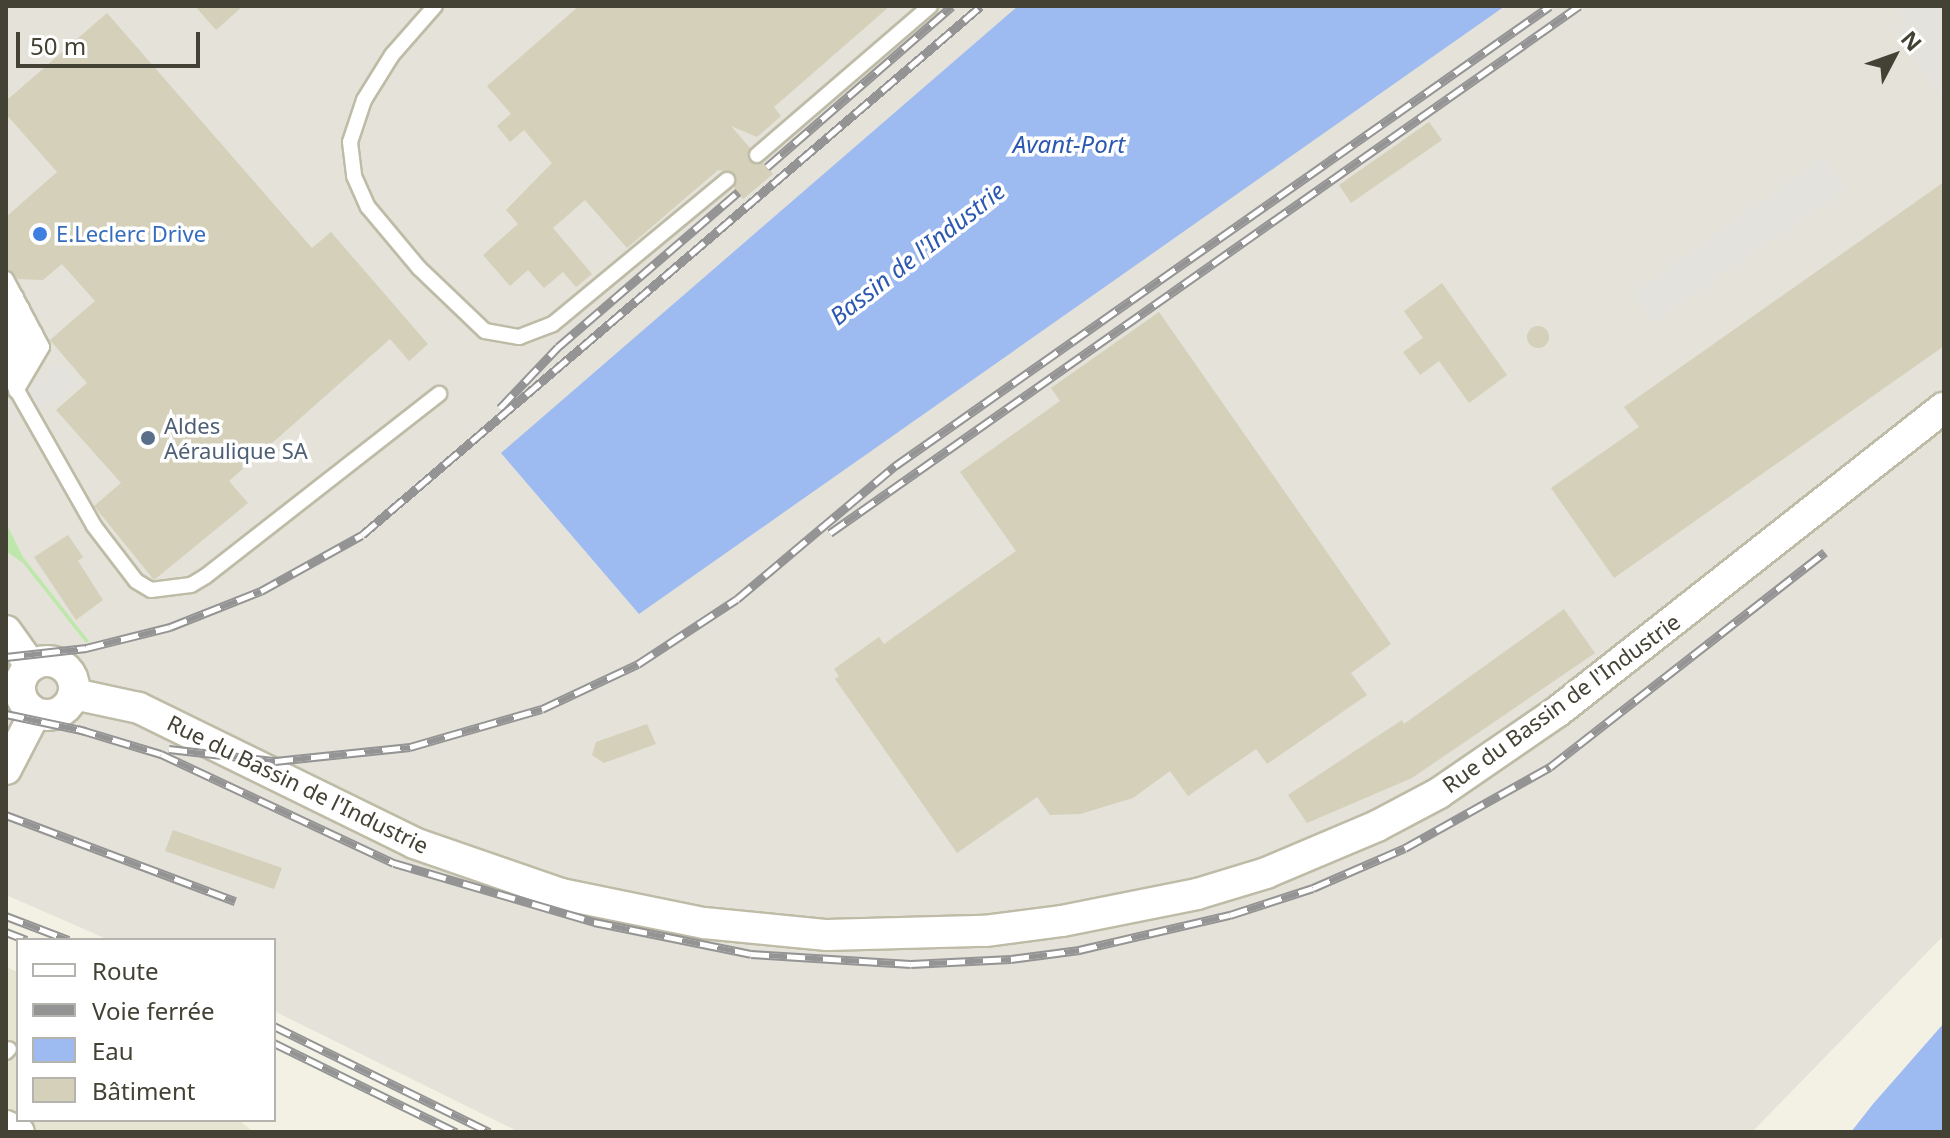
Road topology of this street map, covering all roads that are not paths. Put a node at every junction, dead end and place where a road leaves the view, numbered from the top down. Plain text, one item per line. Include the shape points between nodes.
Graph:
1 (435, 6) edge
2 (930, 6) edge
3 (757, 155) dead end
4 (727, 180) dead end
5 (17, 301) edge
6 (6, 313) edge
7 (6, 336) edge
8 (6, 361) edge
9 (9, 383) edge
10 (439, 394) dead end
11 (1944, 408) edge
12 (6, 631) edge
13 (31, 666) junction
14 (74, 694) junction
15 (35, 713) junction
16 (6, 769) edge
17 (6, 1126) edge
18 (19, 1132) edge

1 - 4 lane via 392,55 364,100 350,142 354,176 368,207 419,268 485,331 519,337 553,324
2 - 3 lane
5 - 6 lane
5 - 7 lane
5 - 8 lane
5 - 9 lane via 42,347
9 - 10 lane via 118,560 136,581 151,590 169,591 206,576
11 - 14 street, Rue du Bassin de l'Industrie via 1557,712 1439,793 1363,833 1266,873 1184,897 1062,921 985,931 827,935 704,923 576,897 414,843 139,708
12 - 13 street
13 - 14 street via 47,660 66,667
13 - 15 street via 20,690
14 - 15 street via 63,711
15 - 16 street
17 - 18 street

